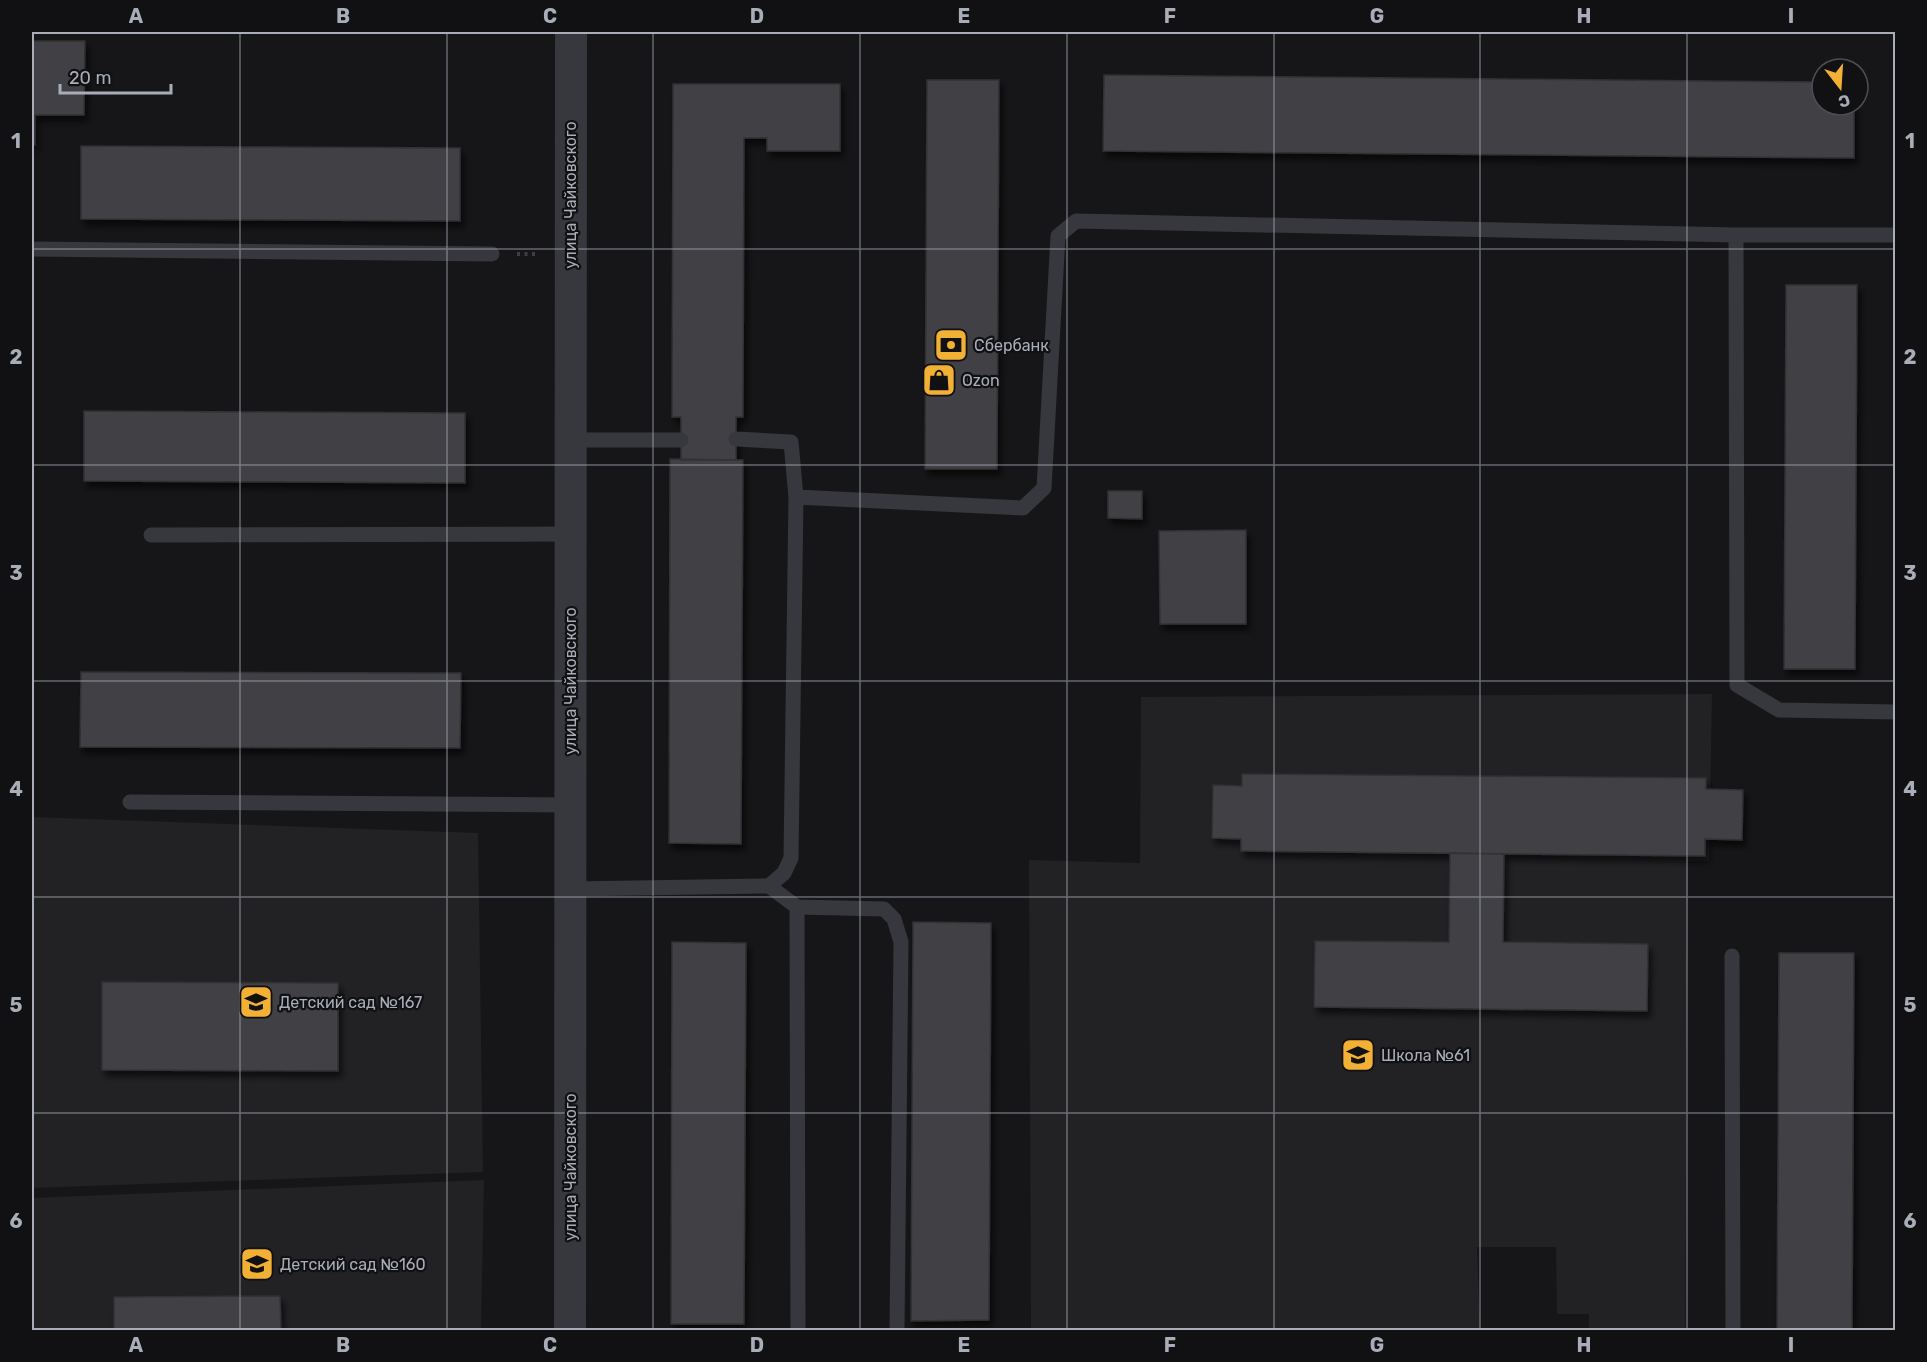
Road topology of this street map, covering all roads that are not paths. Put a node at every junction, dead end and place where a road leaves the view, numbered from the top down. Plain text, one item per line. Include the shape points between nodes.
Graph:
1 (571, 32) edge
2 (1896, 235) edge
3 (1736, 236) junction
4 (32, 249) edge
5 (492, 254) road end
6 (736, 439) dead end
7 (570, 440) junction
8 (681, 440) dead end
9 (796, 497) junction
10 (570, 534) junction
11 (151, 535) dead end
12 (1896, 712) edge
13 (130, 802) dead end
14 (569, 805) junction
15 (770, 886) junction
16 (570, 889) junction
17 (797, 907) junction
18 (1732, 956) dead end
19 (570, 1330) edge
20 (798, 1330) edge
21 (897, 1330) edge
22 (1733, 1330) edge

1 - 7 street, улица Чайковского
2 - 3 lane
3 - 9 lane via 1076,221 1059,236 1044,488 1023,508
3 - 12 lane via 1737,685 1779,710
4 - 5 lane
6 - 9 lane via 791,442
7 - 8 lane
7 - 10 street, улица Чайковского
9 - 15 lane via 791,858 784,873
10 - 11 lane
10 - 14 street, улица Чайковского
13 - 14 lane
14 - 16 street, улица Чайковского
15 - 16 lane
15 - 17 lane
16 - 19 street, улица Чайковского
17 - 20 lane
17 - 21 lane via 884,909 894,919 901,942
18 - 22 lane

